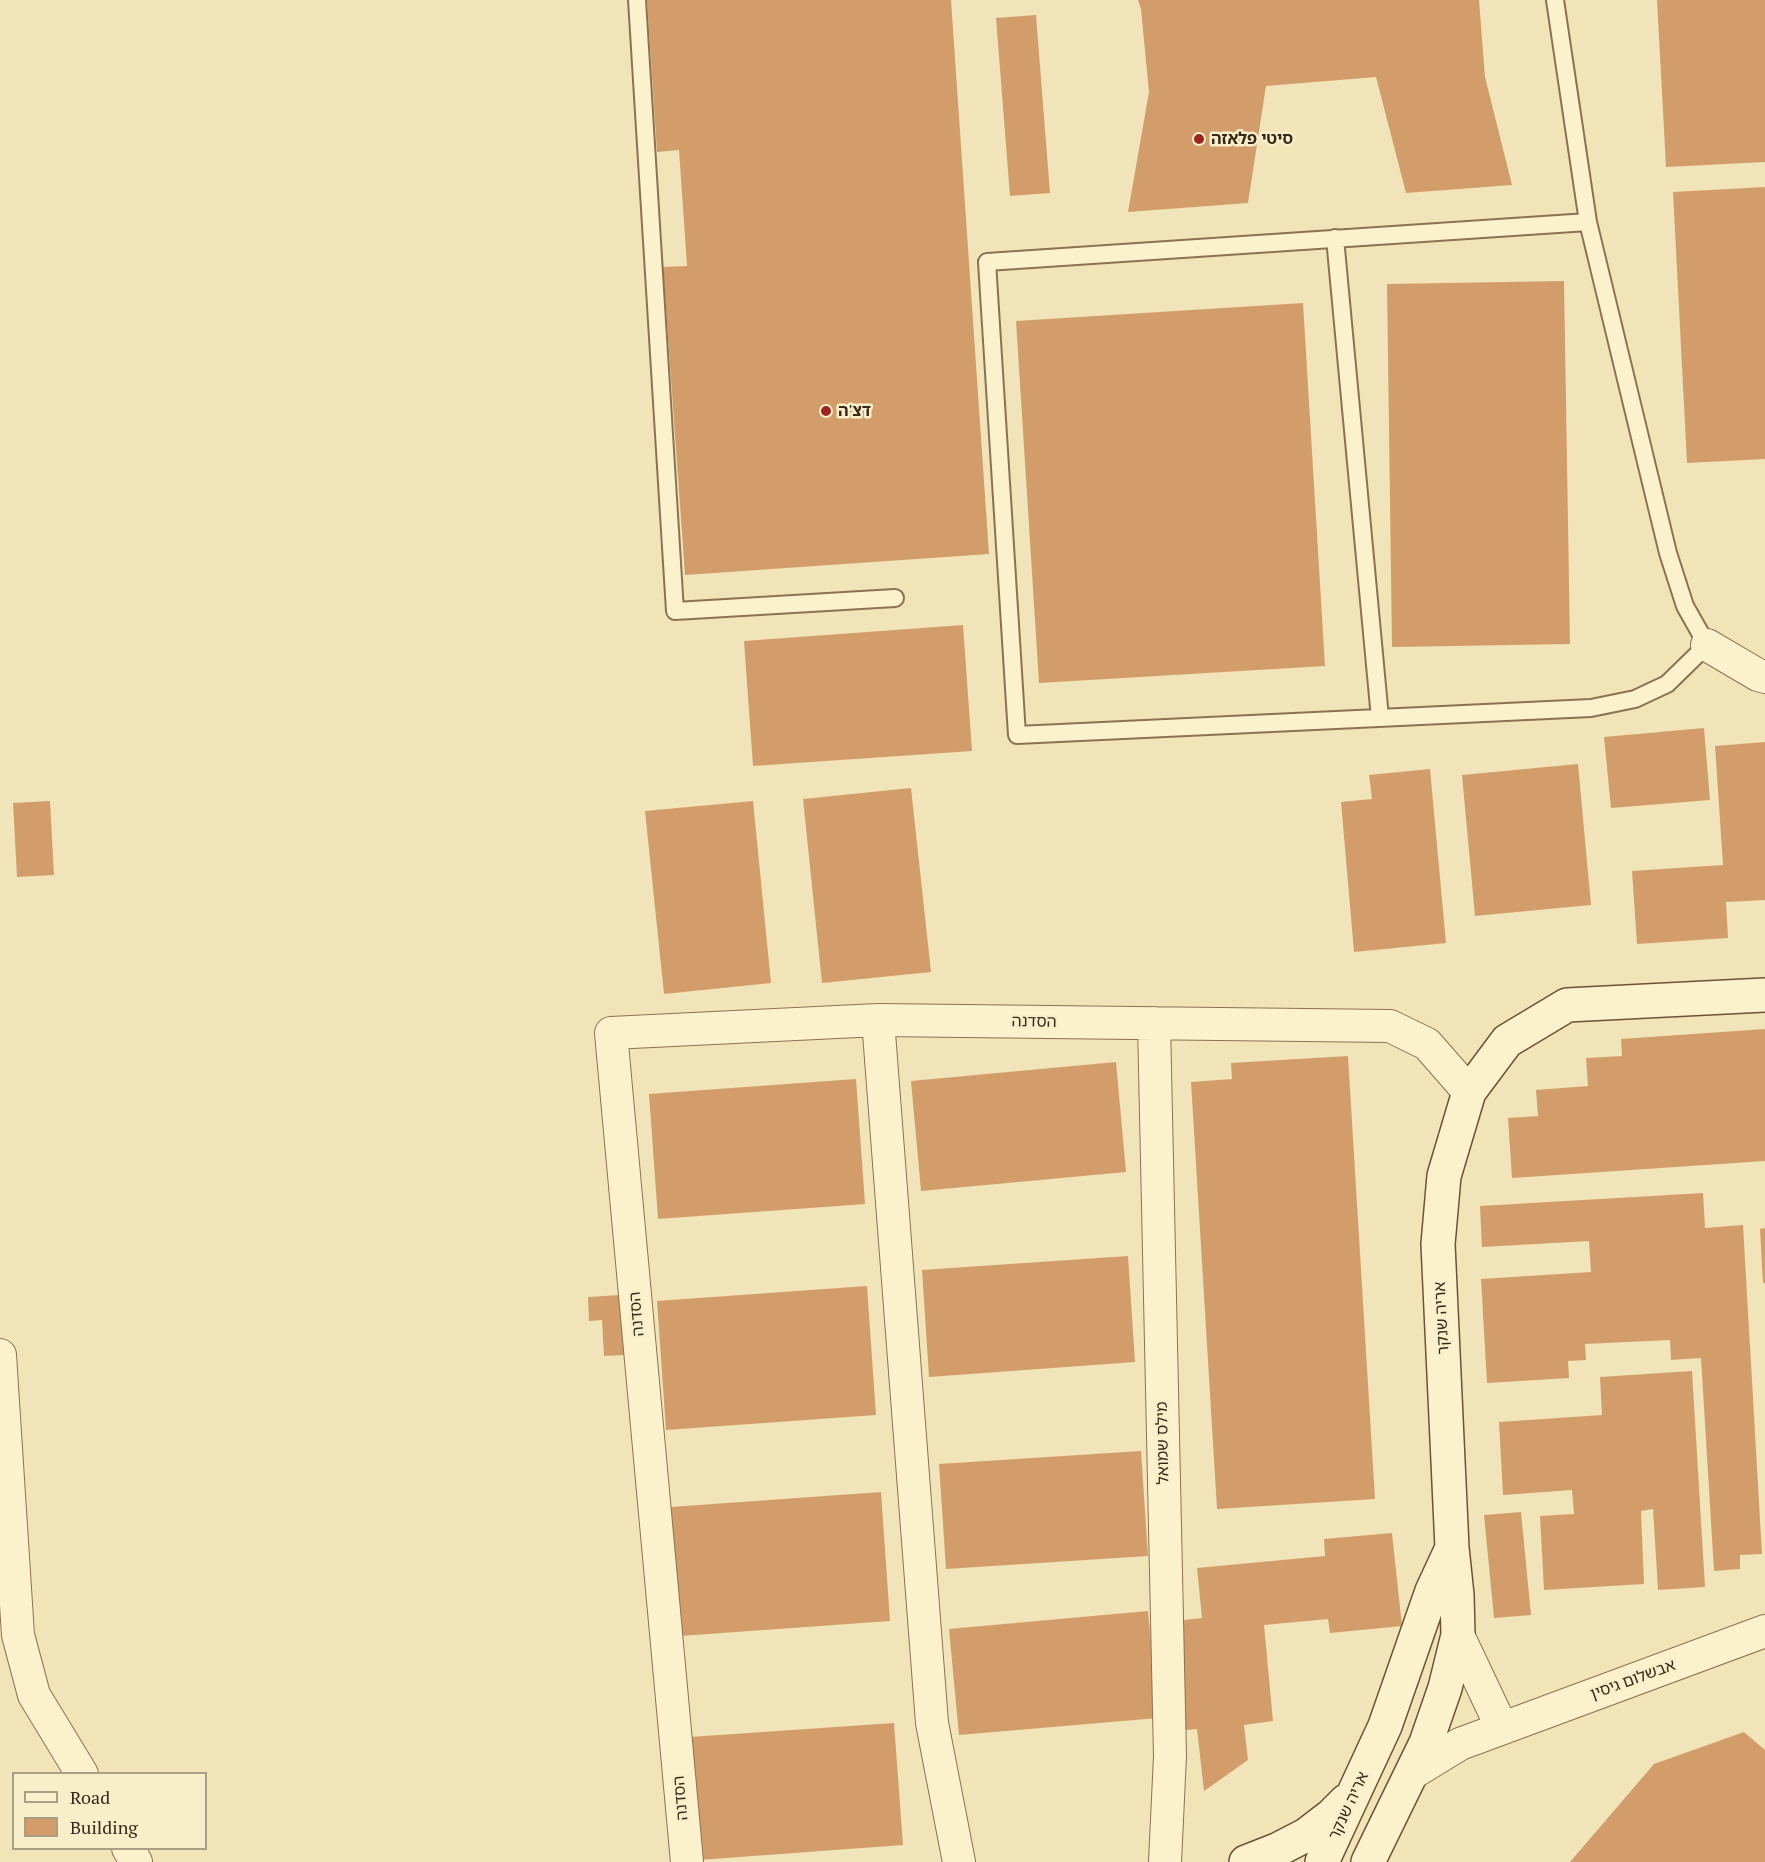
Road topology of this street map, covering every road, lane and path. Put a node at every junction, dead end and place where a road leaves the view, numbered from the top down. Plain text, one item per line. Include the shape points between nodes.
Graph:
1 (637, 0) edge
2 (1555, 0) edge
3 (1588, 222) junction
4 (1335, 238) junction
5 (895, 598) dead end
6 (1707, 645) junction
7 (1765, 677) edge
8 (1380, 718) junction
9 (1765, 995) edge
10 (878, 1020) junction
11 (1154, 1023) junction
12 (1469, 1092) junction
13 (0, 1355) edge
14 (1452, 1548) junction
15 (1765, 1632) edge
16 (1458, 1635) junction
17 (1502, 1728) junction
18 (81, 1772) edge
19 (1411, 1774) junction
20 (1357, 1788) junction
21 (1396, 1805) junction
22 (687, 1862) edge
23 (959, 1862) edge
24 (1165, 1862) edge
25 (1246, 1862) edge
26 (1322, 1862) edge
27 (1368, 1862) edge
28 (1394, 1862) edge

1 - 5 lane via 675,611
2 - 3 lane
3 - 4 lane
3 - 6 lane via 1668,553 1685,606
4 - 8 lane
4 - 8 lane via 987,262 1017,735
6 - 7 street
6 - 8 lane via 1667,684 1635,699 1592,708
9 - 12 street, אריה שנקר via 1567,1005 1507,1041
10 - 11 street, הסדנה
10 - 22 street, הסדנה via 611,1033
10 - 23 street via 932,1723
11 - 12 street via 1390,1026 1426,1044
11 - 24 street, מילס שמואל via 1170,1756
12 - 14 street, אריה שנקר via 1444,1176 1438,1244
13 - 18 street via 18,1635 34,1695
14 - 16 street, אריה שנקר
14 - 20 street, אריה שנקר via 1432,1591 1385,1726
15 - 17 street, אבשלום גיסין
16 - 17 street
16 - 19 street, אריה שנקר via 1445,1688
17 - 19 street, אבשלום גיסין via 1460,1744
19 - 21 street, אריה שנקר
20 - 25 street via 1332,1815 1306,1834
20 - 26 street, אריה שנקר
21 - 27 street, אריה שנקר
21 - 28 street

